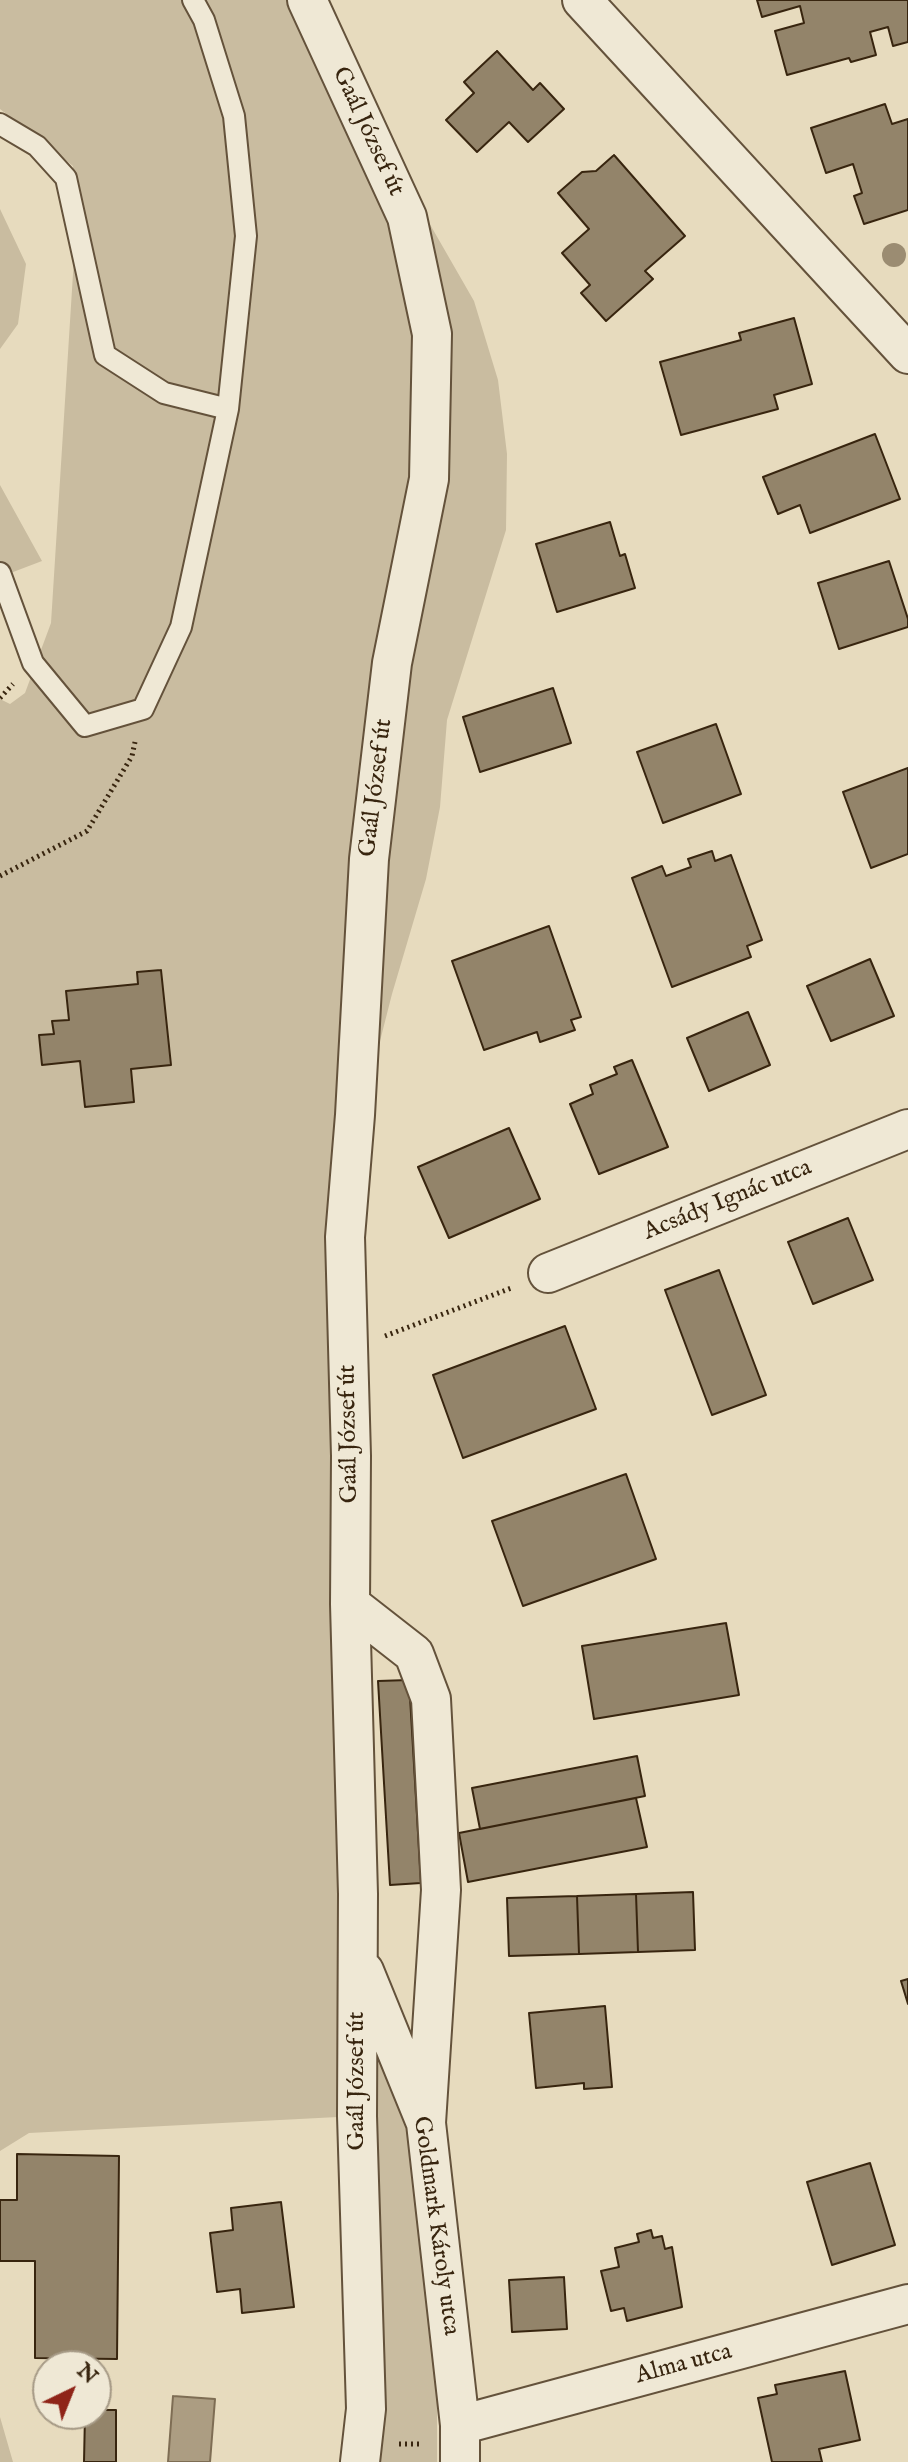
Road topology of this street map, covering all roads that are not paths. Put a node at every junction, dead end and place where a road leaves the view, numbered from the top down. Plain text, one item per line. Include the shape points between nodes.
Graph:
1 (193, 0) edge
2 (307, 0) edge
3 (582, 0) edge
4 (0, 124) edge
5 (908, 354) edge
6 (228, 409) junction
7 (0, 573) edge
8 (908, 1129) edge
9 (548, 1273) road end
10 (350, 1604) junction
11 (358, 1954) junction
12 (426, 2123) junction
13 (908, 2304) edge
14 (460, 2444) edge
15 (360, 2462) edge

1 - 6 lane via 234,116 246,236
2 - 10 street, Gaál József út via 407,217 432,334 429,479 392,663 369,859 345,1237
3 - 5 street
4 - 6 lane via 37,146 66,178 105,355 164,393
6 - 7 lane via 181,627 143,709 85,726 33,663
8 - 9 street, Acsády Ignác utca
10 - 11 street, Gaál József út
10 - 12 street via 414,1654 431,1699 441,1890
11 - 12 street, Goldmark Károly utca
11 - 15 street, Gaál József út via 366,2409
12 - 14 street, Goldmark Károly utca
13 - 14 street, Alma utca

